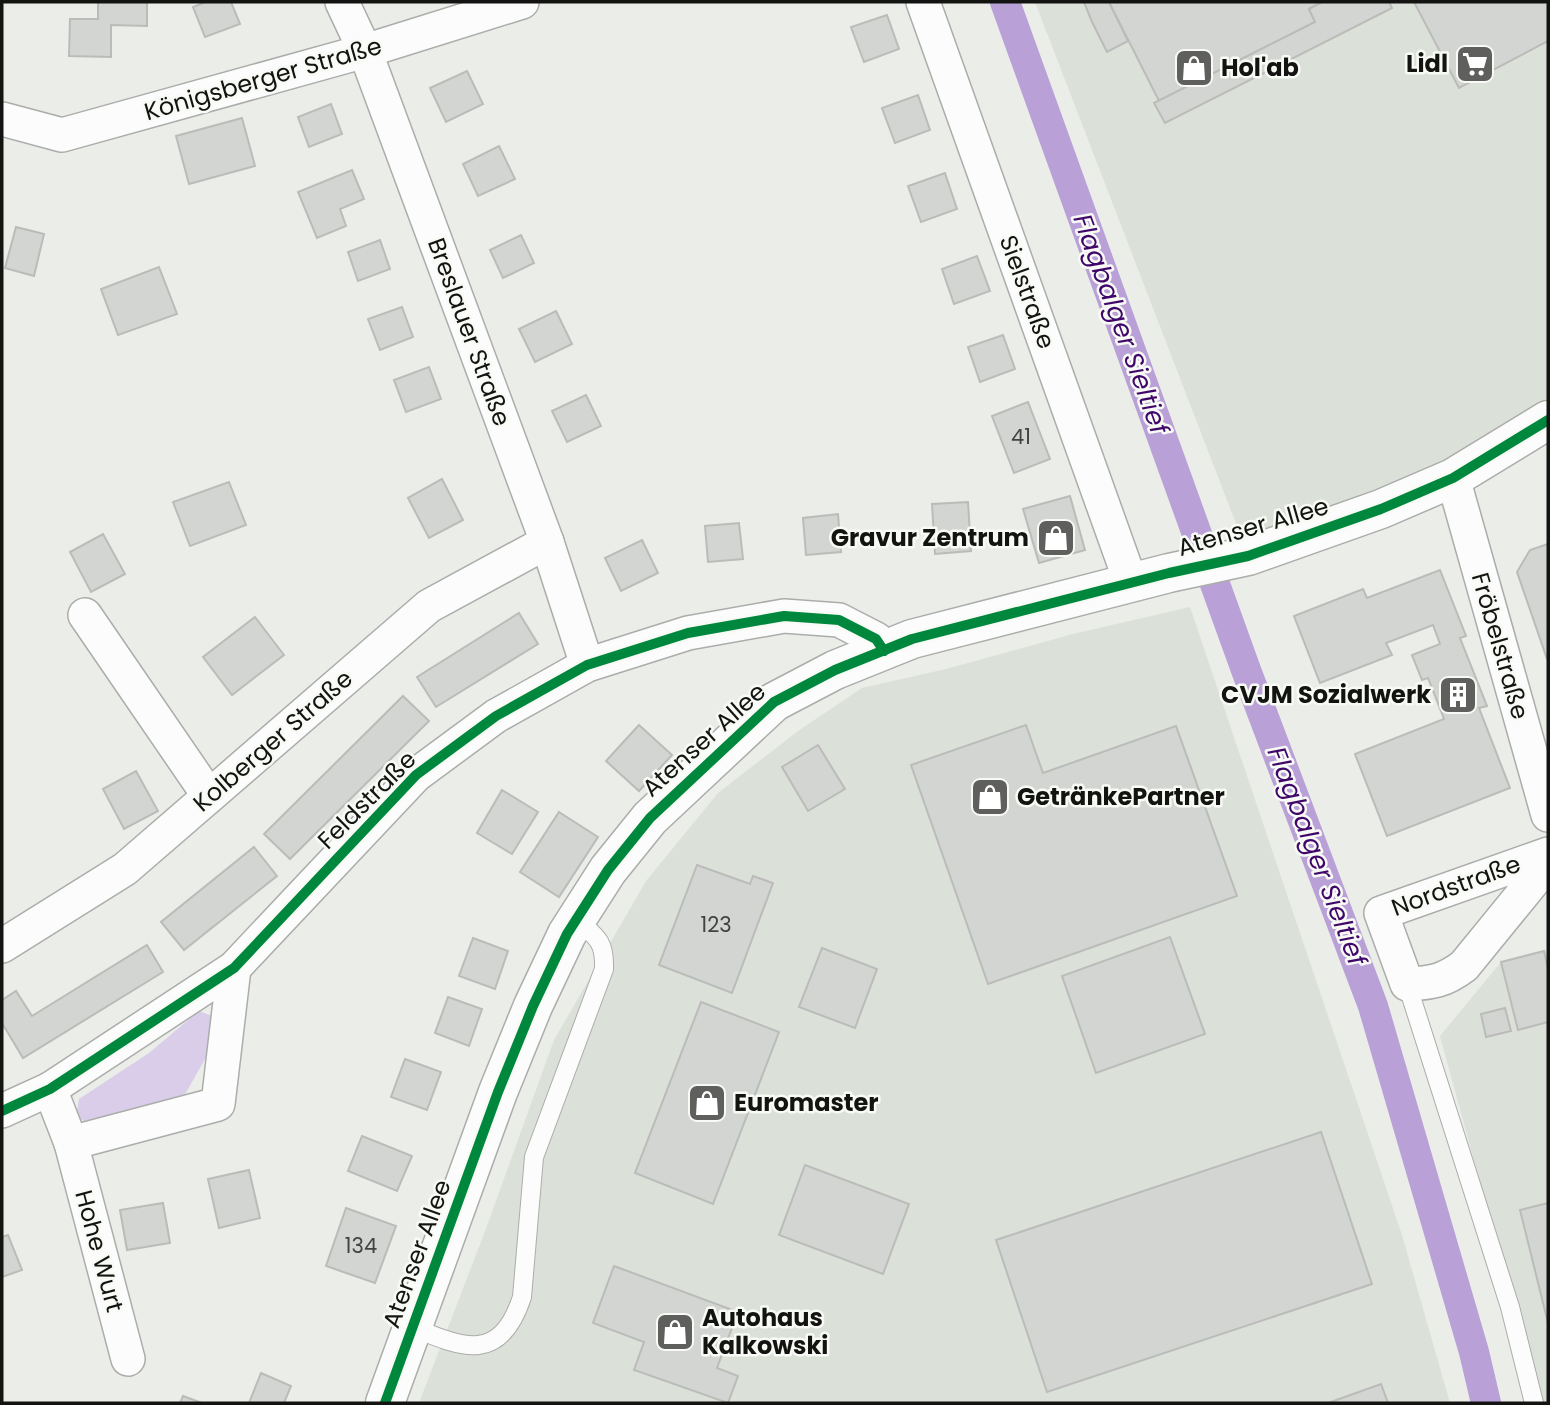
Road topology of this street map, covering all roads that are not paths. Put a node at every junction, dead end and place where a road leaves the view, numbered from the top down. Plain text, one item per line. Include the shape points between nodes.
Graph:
1 (341, 2) edge
2 (522, 2) edge
3 (923, 2) edge
4 (365, 51) junction
5 (2, 119) edge
6 (1548, 420) edge
7 (1452, 478) junction
8 (547, 542) junction
9 (1131, 583) junction
10 (85, 615) dead end
11 (884, 651) junction
12 (587, 665) junction
13 (209, 796) junction
14 (1548, 815) edge
15 (1548, 854) edge
16 (1548, 863) edge
17 (576, 919) junction
18 (2, 946) edge
19 (234, 968) junction
20 (1407, 984) junction
21 (50, 1089) junction
22 (4, 1105) edge
23 (71, 1143) junction
24 (412, 1327) junction
25 (128, 1359) dead end
26 (385, 1403) edge
27 (1534, 1403) edge

1 - 4 street, Breslauer Straße
2 - 4 street, Königsberger Straße
3 - 9 street, Sielstraße
4 - 5 street, Königsberger Straße via 62,135
4 - 8 street, Breslauer Straße
6 - 7 street, Atenser Allee
7 - 9 street, Atenser Allee via 1381,509 1248,556
7 - 14 street, Fröbelstraße
8 - 12 street, Breslauer Straße
8 - 13 street, Kolberger Straße via 429,606
9 - 11 street, Atenser Allee via 912,639
10 - 13 street
11 - 12 street, Feldstraße via 876,639 839,620 784,616 688,633
11 - 17 street, Atenser Allee via 774,702 650,818
12 - 19 street, Feldstraße via 496,716 416,775
13 - 18 street, Kolberger Straße via 125,869
15 - 20 street, Nordstraße via 1381,913
16 - 20 street, Nordstraße via 1464,966 1449,978
17 - 24 street, Atenser Allee via 503,1079
17 - 24 lane via 600,940 604,969 534,1157 517,1312 489,1344 473,1347 455,1345
19 - 21 street, Feldstraße
19 - 23 street via 218,1104
20 - 27 lane via 1510,1307
21 - 22 street, Feldstraße
21 - 23 street
23 - 25 street, Hohe Wurt
24 - 26 street, Atenser Allee

